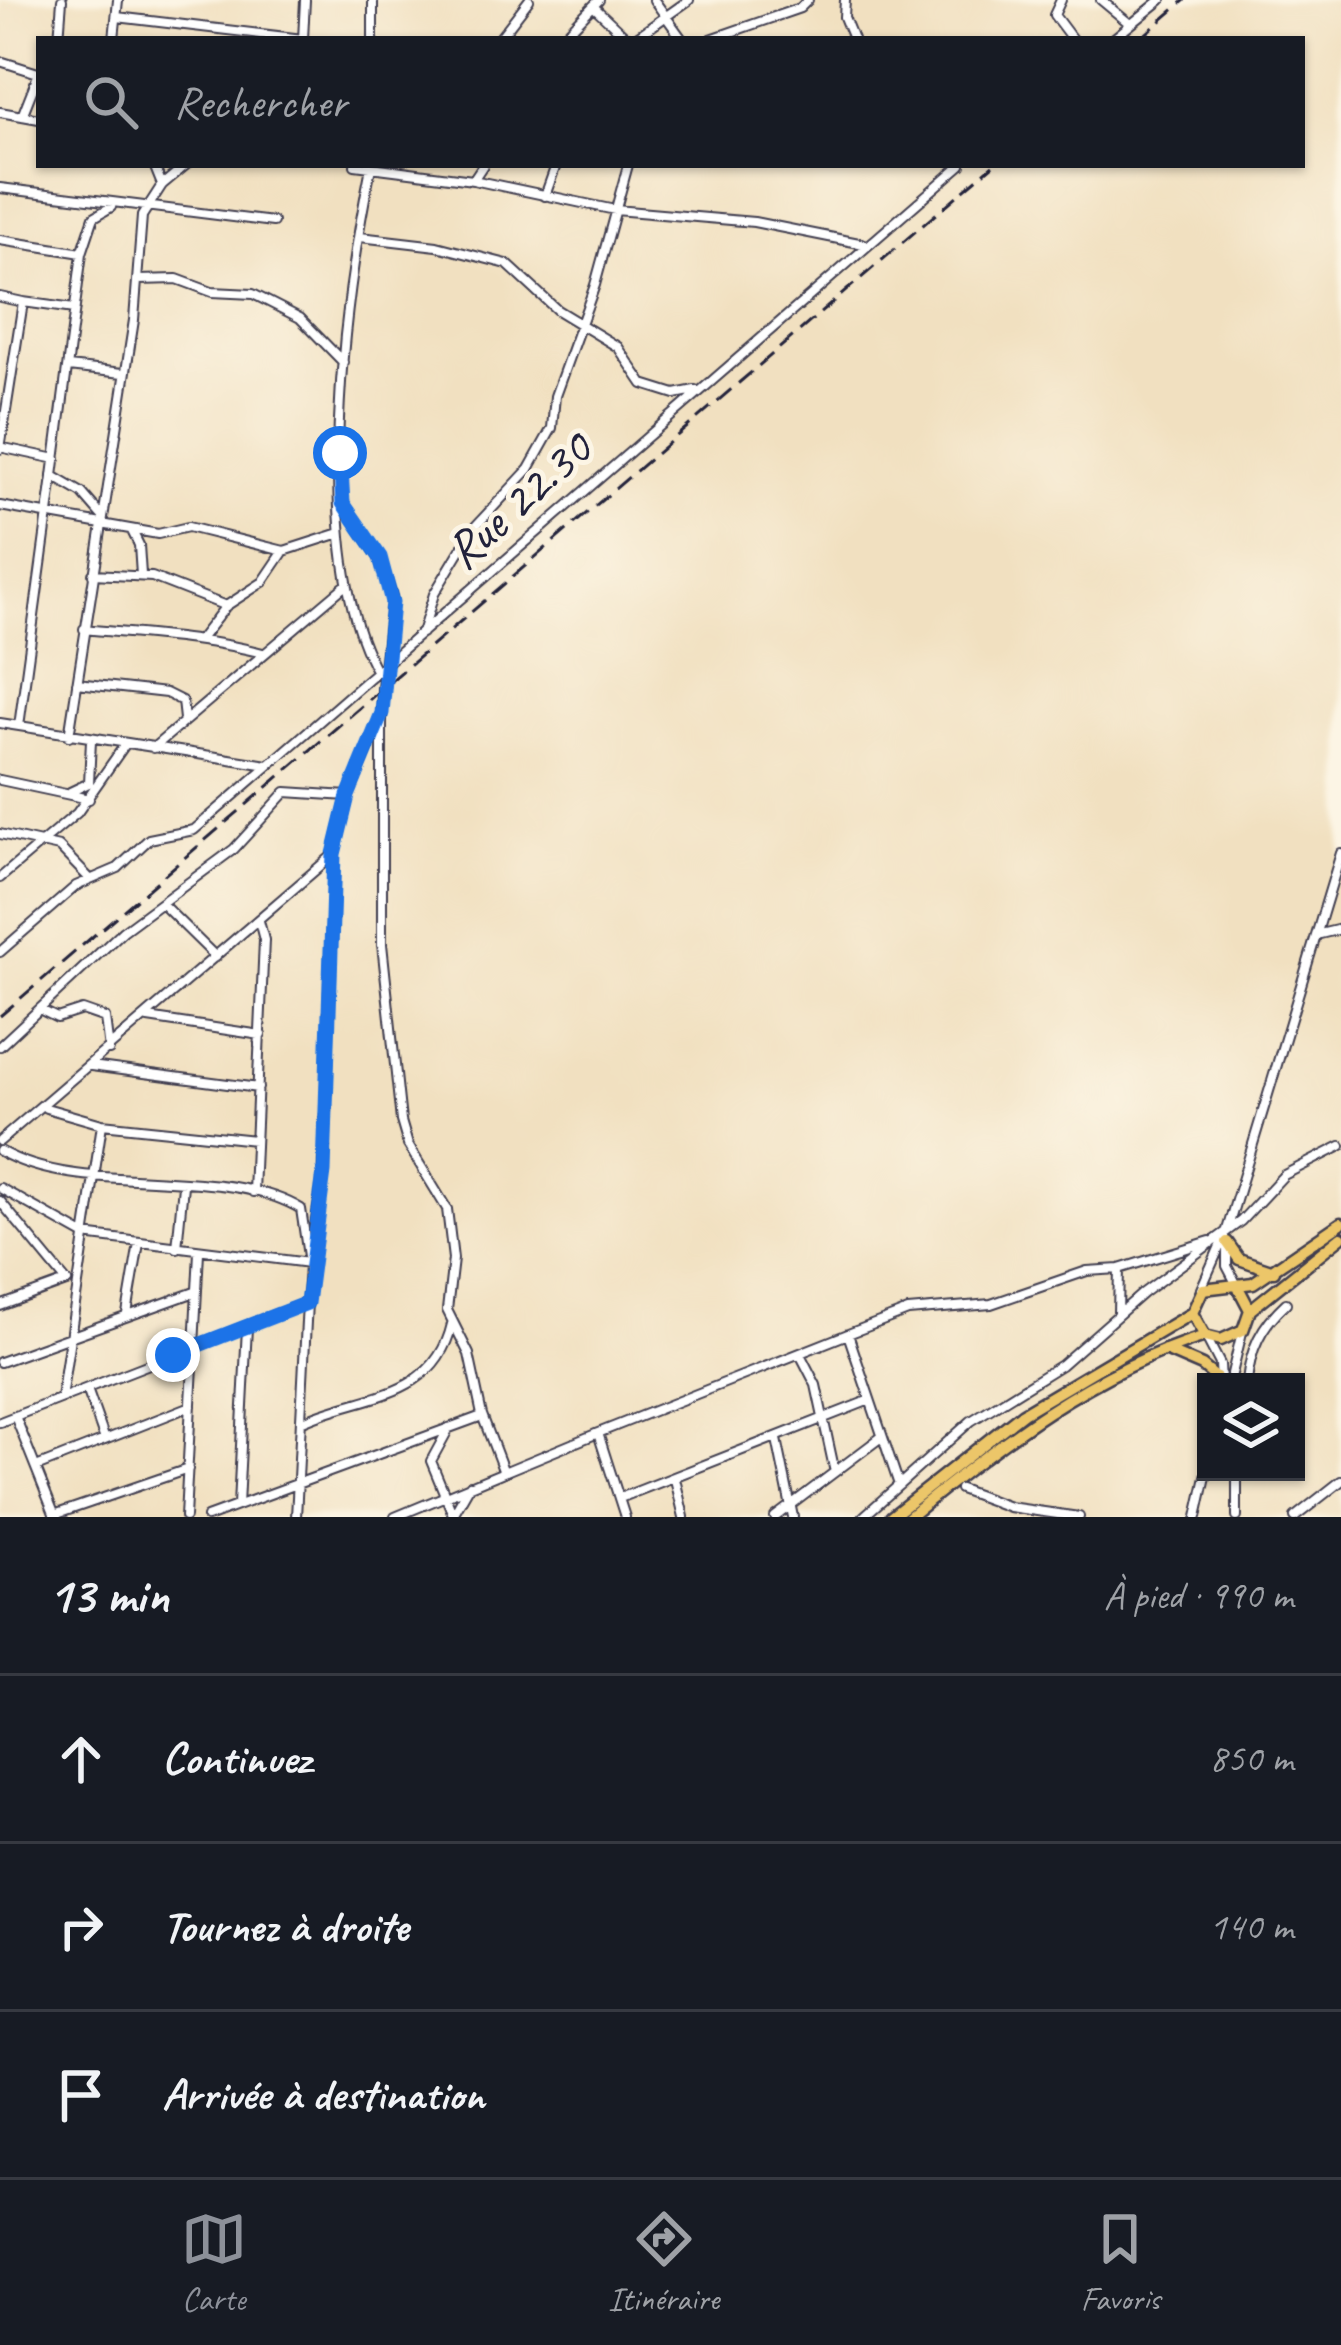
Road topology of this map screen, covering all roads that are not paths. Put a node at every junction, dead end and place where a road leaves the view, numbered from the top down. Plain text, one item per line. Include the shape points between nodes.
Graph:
1 (62, 0) edge
2 (118, 0) edge
3 (305, 0) edge
4 (373, 0) edge
5 (530, 0) edge
6 (654, 0) edge
7 (689, 0) edge
8 (808, 0) edge
9 (845, 0) edge
10 (1061, 0) edge
11 (1101, 0) edge
12 (1161, 0) edge
13 (596, 3) edge
14 (1147, 5) edge
15 (665, 12) junction
16 (117, 17) junction
17 (1130, 24) junction
18 (59, 36) edge
19 (115, 36) edge
20 (278, 36) edge
21 (303, 36) edge
22 (373, 36) edge
23 (501, 36) edge
24 (564, 36) edge
25 (628, 36) edge
26 (635, 36) edge
27 (680, 36) edge
28 (720, 36) edge
29 (852, 36) edge
30 (1070, 36) edge
31 (1116, 36) edge
32 (0, 61) edge
33 (36, 72) edge
34 (36, 81) edge
35 (0, 112) edge
36 (22, 116) junction
37 (36, 118) edge
38 (155, 168) edge
39 (182, 168) edge
40 (370, 168) edge
41 (481, 168) edge
42 (555, 168) edge
43 (627, 168) edge
44 (957, 168) edge
45 (427, 170) edge
46 (472, 180) junction
47 (161, 185) junction
48 (0, 188) edge
49 (545, 196) junction
50 (113, 205) junction
51 (146, 208) junction
52 (615, 211) junction
53 (273, 223) dead end
54 (360, 237) junction
55 (0, 240) edge
56 (865, 244) junction
57 (82, 253) junction
58 (138, 280) junction
59 (0, 297) edge
60 (22, 302) junction
61 (74, 309) junction
62 (583, 322) junction
63 (344, 365) junction
64 (68, 367) junction
65 (123, 373) junction
66 (696, 390) junction
67 (2, 448) edge
68 (56, 459) junction
69 (53, 476) junction
70 (343, 503) junction
71 (0, 506) edge
72 (47, 516) junction
73 (100, 519) junction
74 (131, 529) junction
75 (340, 533) junction
76 (284, 551) junction
77 (93, 574) junction
78 (140, 575) junction
79 (347, 584) junction
80 (226, 606) junction
81 (84, 628) junction
82 (422, 634) junction
83 (201, 638) junction
84 (263, 652) junction
85 (381, 669) junction
86 (76, 682) junction
87 (182, 701) junction
88 (206, 702) junction
89 (382, 713) junction
90 (184, 721) junction
91 (0, 723) edge
92 (19, 726) junction
93 (69, 736) junction
94 (91, 740) junction
95 (124, 746) junction
96 (152, 749) junction
97 (268, 765) junction
98 (0, 779) edge
99 (69, 792) junction
100 (348, 796) junction
101 (89, 799) junction
102 (0, 834) edge
103 (37, 845) junction
104 (1341, 853) edge
105 (334, 854) junction
106 (0, 878) edge
107 (89, 878) junction
108 (162, 904) junction
109 (259, 921) junction
110 (1341, 928) edge
111 (1318, 934) junction
112 (0, 952) edge
113 (216, 957) junction
114 (43, 1010) junction
115 (147, 1017) junction
116 (261, 1034) junction
117 (0, 1046) edge
118 (109, 1050) junction
119 (90, 1066) junction
120 (258, 1088) junction
121 (44, 1108) junction
122 (102, 1124) junction
123 (255, 1140) junction
124 (0, 1141) edge
125 (1341, 1146) edge
126 (0, 1151) edge
127 (95, 1174) junction
128 (183, 1185) junction
129 (0, 1188) edge
130 (253, 1192) junction
131 (0, 1201) edge
132 (1341, 1223) edge
133 (84, 1235) junction
134 (1227, 1236) junction
135 (1341, 1237) edge
136 (1213, 1240) junction
137 (139, 1244) junction
138 (177, 1249) junction
139 (200, 1252) junction
140 (309, 1263) junction
141 (1118, 1269) junction
142 (1274, 1271) junction
143 (70, 1282) junction
144 (1239, 1289) junction
145 (196, 1292) junction
146 (1199, 1293) junction
147 (307, 1303) junction
148 (1286, 1303) dead end
149 (0, 1306) edge
150 (1250, 1310) junction
151 (1192, 1313) junction
152 (127, 1314) junction
153 (1118, 1315) junction
154 (452, 1324) junction
155 (247, 1328) junction
156 (1244, 1330) junction
157 (848, 1334) junction
158 (70, 1336) junction
159 (1205, 1336) junction
160 (192, 1349) junction
161 (1165, 1350) junction
162 (800, 1354) junction
163 (0, 1362) edge
164 (1207, 1373) edge
165 (1222, 1373) edge
166 (1227, 1373) edge
167 (1248, 1373) edge
168 (87, 1389) junction
169 (61, 1398) junction
170 (870, 1400) junction
171 (190, 1406) junction
172 (482, 1415) junction
173 (15, 1416) junction
174 (0, 1422) edge
175 (821, 1422) junction
176 (300, 1423) junction
177 (450, 1427) junction
178 (598, 1433) junction
179 (880, 1438) junction
180 (777, 1439) junction
181 (106, 1440) junction
182 (35, 1467) junction
183 (834, 1468) junction
184 (188, 1469) junction
185 (503, 1470) junction
186 (675, 1479) junction
187 (1205, 1481) edge
188 (1238, 1481) edge
189 (1341, 1481) edge
190 (298, 1485) junction
191 (470, 1485) junction
192 (898, 1485) junction
193 (960, 1489) dead end
194 (446, 1496) junction
195 (620, 1498) junction
196 (238, 1505) junction
197 (790, 1505) junction
198 (55, 1516) edge
199 (453, 1516) edge
200 (185, 1517) edge
201 (207, 1517) edge
202 (296, 1517) edge
203 (395, 1517) edge
204 (625, 1517) edge
205 (684, 1517) edge
206 (775, 1517) edge
207 (794, 1517) edge
208 (863, 1517) edge
209 (891, 1517) edge
210 (909, 1517) edge
211 (1079, 1517) edge
212 (1197, 1517) edge
213 (1237, 1517) edge
214 (1295, 1517) edge

1 - 18 street
2 - 16 street
3 - 21 street
4 - 22 street
5 - 23 street
6 - 15 street
7 - 15 street
8 - 28 street
9 - 29 street
10 - 30 street via 1054,15
11 - 17 street
12 - 14 street
13 - 24 street
13 - 25 street
14 - 17 street
15 - 26 street
15 - 27 street
16 - 19 street
16 - 20 street
17 - 31 street
32 - 33 street
34 - 36 street
35 - 36 street
36 - 37 street
38 - 47 street
39 - 47 street
40 - 54 street
41 - 46 street
42 - 49 street
43 - 52 street
44 - 56 street, Rue 22.30
45 - 46 street
46 - 49 street
47 - 51 street
48 - 50 street
49 - 52 street
50 - 51 street
50 - 57 street via 96,214
51 - 53 street
51 - 58 street
52 - 56 street via 754,222
52 - 62 street
54 - 62 street via 507,263 557,310
54 - 63 street
55 - 57 street
56 - 66 street, Rue 22.30
57 - 61 street
58 - 63 street via 253,294 300,318
58 - 65 street
59 - 60 street
60 - 61 street
60 - 67 street
61 - 64 street
62 - 66 street via 618,347 643,384 675,394
62 - 82 street via 539,455 472,529 434,594
63 - 70 street
64 - 65 street
64 - 68 street
65 - 73 street
66 - 82 street, Rue 22.30
67 - 68 street
68 - 69 street
69 - 72 street
69 - 73 street via 82,493
70 - 75 street
70 - 85 street via 380,557 392,597
71 - 72 street
72 - 73 street
72 - 92 street
73 - 74 street
73 - 77 street
74 - 76 street via 188,527
74 - 78 street
75 - 76 street
75 - 79 street
76 - 80 street via 263,582
77 - 78 street
77 - 81 street
78 - 80 street
79 - 84 street
79 - 85 street via 354,627
80 - 83 street
81 - 83 street
81 - 86 street
82 - 85 street, Rue 22.30
83 - 84 street
84 - 88 street
85 - 89 street
85 - 97 street, Rue 22.30
86 - 87 street
86 - 93 street
87 - 88 street
87 - 90 street
88 - 90 street
89 - 100 street
89 - 154 street via 382,944 400,1121 447,1209
90 - 96 street
91 - 92 street
92 - 93 street
93 - 94 street
94 - 95 street
94 - 99 street via 88,784
95 - 96 street
95 - 101 street
96 - 97 street
97 - 107 street, Rue 22.30 via 194,830 149,838 118,868
98 - 99 street
99 - 101 street
100 - 105 street
100 - 108 street via 286,792 234,849
101 - 103 street
102 - 103 street
103 - 106 street
103 - 107 street via 59,847
104 - 111 street
105 - 109 street
105 - 140 street via 324,1172
107 - 112 street, Rue 22.30
108 - 113 street
108 - 114 street
109 - 113 street
109 - 116 street
110 - 111 street
111 - 134 street
113 - 115 street
114 - 117 street
114 - 118 street via 57,1018 100,1014 109,1023
115 - 116 street
115 - 118 street
116 - 120 street
118 - 119 street
119 - 120 street
119 - 121 street
120 - 123 street
121 - 122 street
121 - 124 street
122 - 123 street
122 - 127 street
123 - 130 street
125 - 134 street via 1284,1174
126 - 127 street
127 - 128 street
127 - 133 street
128 - 130 street
128 - 138 street
129 - 133 street
130 - 140 street via 301,1209
131 - 143 street
132 - 142 main road
133 - 137 street
133 - 143 street
134 - 136 street
134 - 142 main road via 1248,1264
134 - 144 street via 1227,1266
134 - 146 street
135 - 150 main road
136 - 141 street
136 - 153 street
137 - 138 street
137 - 152 street
138 - 139 street
139 - 140 street
139 - 145 street
140 - 147 street
141 - 153 street
141 - 157 street via 1087,1271 991,1304 929,1305
142 - 144 main road
143 - 149 street
143 - 158 street
144 - 146 main road via 1220,1282
144 - 150 main road
145 - 152 street
145 - 160 street
146 - 151 main road
147 - 155 street
147 - 176 street
148 - 167 street via 1262,1330
150 - 156 main road
151 - 159 main road
151 - 209 main road via 1024,1413
152 - 158 street
153 - 192 street via 1061,1365 971,1421
154 - 172 street via 469,1354
154 - 176 street via 443,1355 419,1376 388,1395
155 - 160 street
155 - 196 street
156 - 159 main road via 1221,1340
156 - 166 street
157 - 162 street
157 - 170 street
158 - 163 street
158 - 169 street
159 - 161 main road
159 - 165 street
160 - 168 street
160 - 171 street
161 - 164 main road
161 - 210 main road via 1043,1414
162 - 175 street via 816,1385
162 - 178 street
168 - 169 street
168 - 181 street
169 - 173 street
170 - 175 street
170 - 179 street
171 - 181 street
171 - 184 street
172 - 177 street
172 - 185 street
173 - 174 street
173 - 182 street
175 - 180 street
175 - 183 street
176 - 190 street
177 - 190 street
177 - 194 street via 431,1461
178 - 185 street
178 - 195 street
179 - 183 street
179 - 192 street
180 - 186 street
180 - 197 street
181 - 182 street
182 - 198 street
183 - 197 street
184 - 198 street
184 - 200 street
185 - 191 street
186 - 195 street
186 - 205 street
187 - 212 street
188 - 213 street
189 - 214 street
190 - 196 street
190 - 202 street
191 - 194 street
191 - 199 street
192 - 208 street
193 - 211 street via 1010,1507
194 - 199 street
194 - 203 street
195 - 204 street
196 - 201 street
197 - 206 street
197 - 207 street

